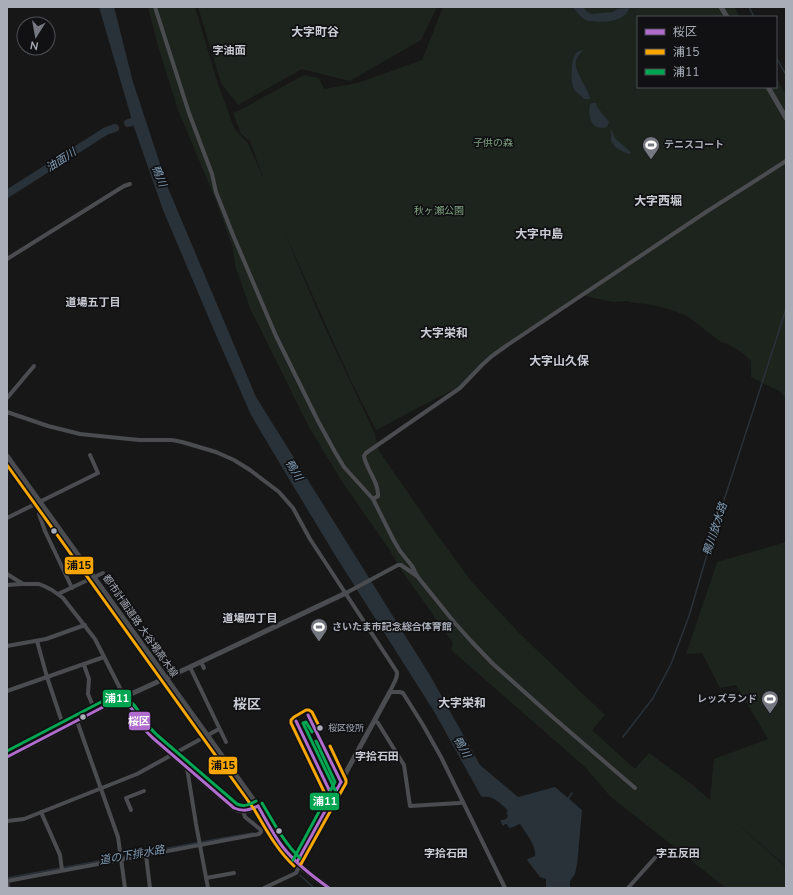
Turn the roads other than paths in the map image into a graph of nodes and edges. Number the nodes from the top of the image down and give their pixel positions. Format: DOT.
graph roads {
  1 [pos="155,7"];
  2 [pos="721,7"];
  3 [pos="726,16"];
  4 [pos="769,88"];
  5 [pos="786,118"];
  6 [pos="786,161"];
  7 [pos="130,184"];
  8 [pos="7,259"];
  9 [pos="34,366"];
  10 [pos="7,398"];
  11 [pos="7,412"];
  12 [pos="90,455"];
  13 [pos="7,456"];
  14 [pos="373,499"];
  15 [pos="39,502"];
  16 [pos="45,510"];
  17 [pos="7,518"];
  18 [pos="7,574"];
  19 [pos="103,574"];
  20 [pos="417,576"];
  21 [pos="94,578"];
  22 [pos="22,584"];
  23 [pos="7,585"];
  24 [pos="72,588"];
  25 [pos="346,592"];
  26 [pos="58,594"];
  27 [pos="85,625"];
  28 [pos="37,641"];
  29 [pos="7,646"];
  30 [pos="104,657"];
  31 [pos="201,662"];
  32 [pos="84,665"];
  33 [pos="190,667"];
  34 [pos="204,668"];
  35 [pos="47,677"];
  36 [pos="166,678"];
  37 [pos="7,690"];
  38 [pos="390,692"];
  39 [pos="124,700"];
  40 [pos="95,711"];
  41 [pos="77,721"];
  42 [pos="375,721"];
  43 [pos="64,728"];
  44 [pos="219,729"];
  45 [pos="207,735"];
  46 [pos="226,742"];
  47 [pos="172,755"];
  48 [pos="7,757"];
  49 [pos="187,767"];
  50 [pos="101,788"];
  51 [pos="635,788"];
  52 [pos="144,791"];
  53 [pos="463,802"];
  54 [pos="258,806"];
  55 [pos="131,810"];
  56 [pos="243,810"];
  57 [pos="41,812"];
  58 [pos="7,821"];
  59 [pos="200,845"];
  60 [pos="661,851"];
  61 [pos="146,855"];
  62 [pos="121,859"];
  63 [pos="297,862"];
  64 [pos="62,870"];
  65 [pos="234,873"];
  66 [pos="206,878"];
  67 [pos="7,881"];
  68 [pos="8,888"];
  69 [pos="125,888"];
  70 [pos="150,888"];
  71 [pos="208,888"];
  72 [pos="264,888"];
  73 [pos="329,888"];
  74 [pos="505,888"];
  75 [pos="628,888"];
  1 -- 14 [label="street"];
  2 -- 3 [label="street"];
  4 -- 5 [label="street"];
  6 -- 14 [label="street"];
  7 -- 8 [label="street"];
  9 -- 10 [label="street"];
  11 -- 25 [label="street"];
  12 -- 15 [label="street"];
  13 -- 15 [label="street, 都市計画道路 大谷場高木線"];
  14 -- 20 [label="street"];
  15 -- 16 [label="street, 都市計画道路 大谷場高木線"];
  15 -- 17 [label="street"];
  16 -- 21 [label="street, 都市計画道路 大谷場高木線"];
  16 -- 24 [label="street"];
  18 -- 22 [label="street"];
  19 -- 21 [label="street"];
  20 -- 25 [label="street"];
  20 -- 51 [label="street"];
  21 -- 24 [label="street"];
  21 -- 36 [label="street, 都市計画道路 大谷場高木線"];
  22 -- 23 [label="street"];
  22 -- 26 [label="street"];
  24 -- 26 [label="street"];
  25 -- 31 [label="street"];
  25 -- 38 [label="street"];
  26 -- 27 [label="street"];
  27 -- 28 [label="street"];
  27 -- 30 [label="street"];
  28 -- 29 [label="street"];
  28 -- 35 [label="street"];
  30 -- 32 [label="street"];
  30 -- 39 [label="street"];
  31 -- 33 [label="street"];
  31 -- 34 [label="street"];
  32 -- 35 [label="street"];
  32 -- 40 [label="street"];
  33 -- 36 [label="street"];
  33 -- 44 [label="street"];
  35 -- 37 [label="street"];
  35 -- 43 [label="street"];
  36 -- 39 [label="street"];
  36 -- 45 [label="street, 都市計画道路 大谷場高木線"];
  38 -- 42 [label="street"];
  38 -- 53 [label="street"];
  39 -- 40 [label="main road"];
  39 -- 47 [label="main road"];
  40 -- 41 [label="main road"];
  41 -- 43 [label="main road"];
  41 -- 50 [label="street"];
  42 -- 53 [label="street"];
  42 -- 63 [label="street"];
  43 -- 48 [label="main road"];
  44 -- 45 [label="street"];
  44 -- 46 [label="street"];
  45 -- 47 [label="street"];
  45 -- 54 [label="street, 都市計画道路 大谷場高木線"];
  47 -- 49 [label="main road"];
  47 -- 50 [label="street"];
  49 -- 56 [label="main road"];
  49 -- 59 [label="street"];
  50 -- 57 [label="street"];
  50 -- 62 [label="street"];
  52 -- 55 [label="street"];
  53 -- 74 [label="street"];
  54 -- 56 [label="main road"];
  54 -- 63 [label="main road"];
  56 -- 59 [label="street"];
  57 -- 58 [label="street"];
  57 -- 64 [label="street"];
  59 -- 61 [label="street"];
  59 -- 66 [label="street"];
  60 -- 75 [label="street"];
  61 -- 62 [label="street"];
  61 -- 70 [label="street"];
  62 -- 64 [label="street"];
  62 -- 69 [label="street"];
  63 -- 72 [label="street"];
  63 -- 73 [label="main road"];
  64 -- 67 [label="street"];
  65 -- 66 [label="street"];
  66 -- 71 [label="street"];
  67 -- 68 [label="street"];
}
